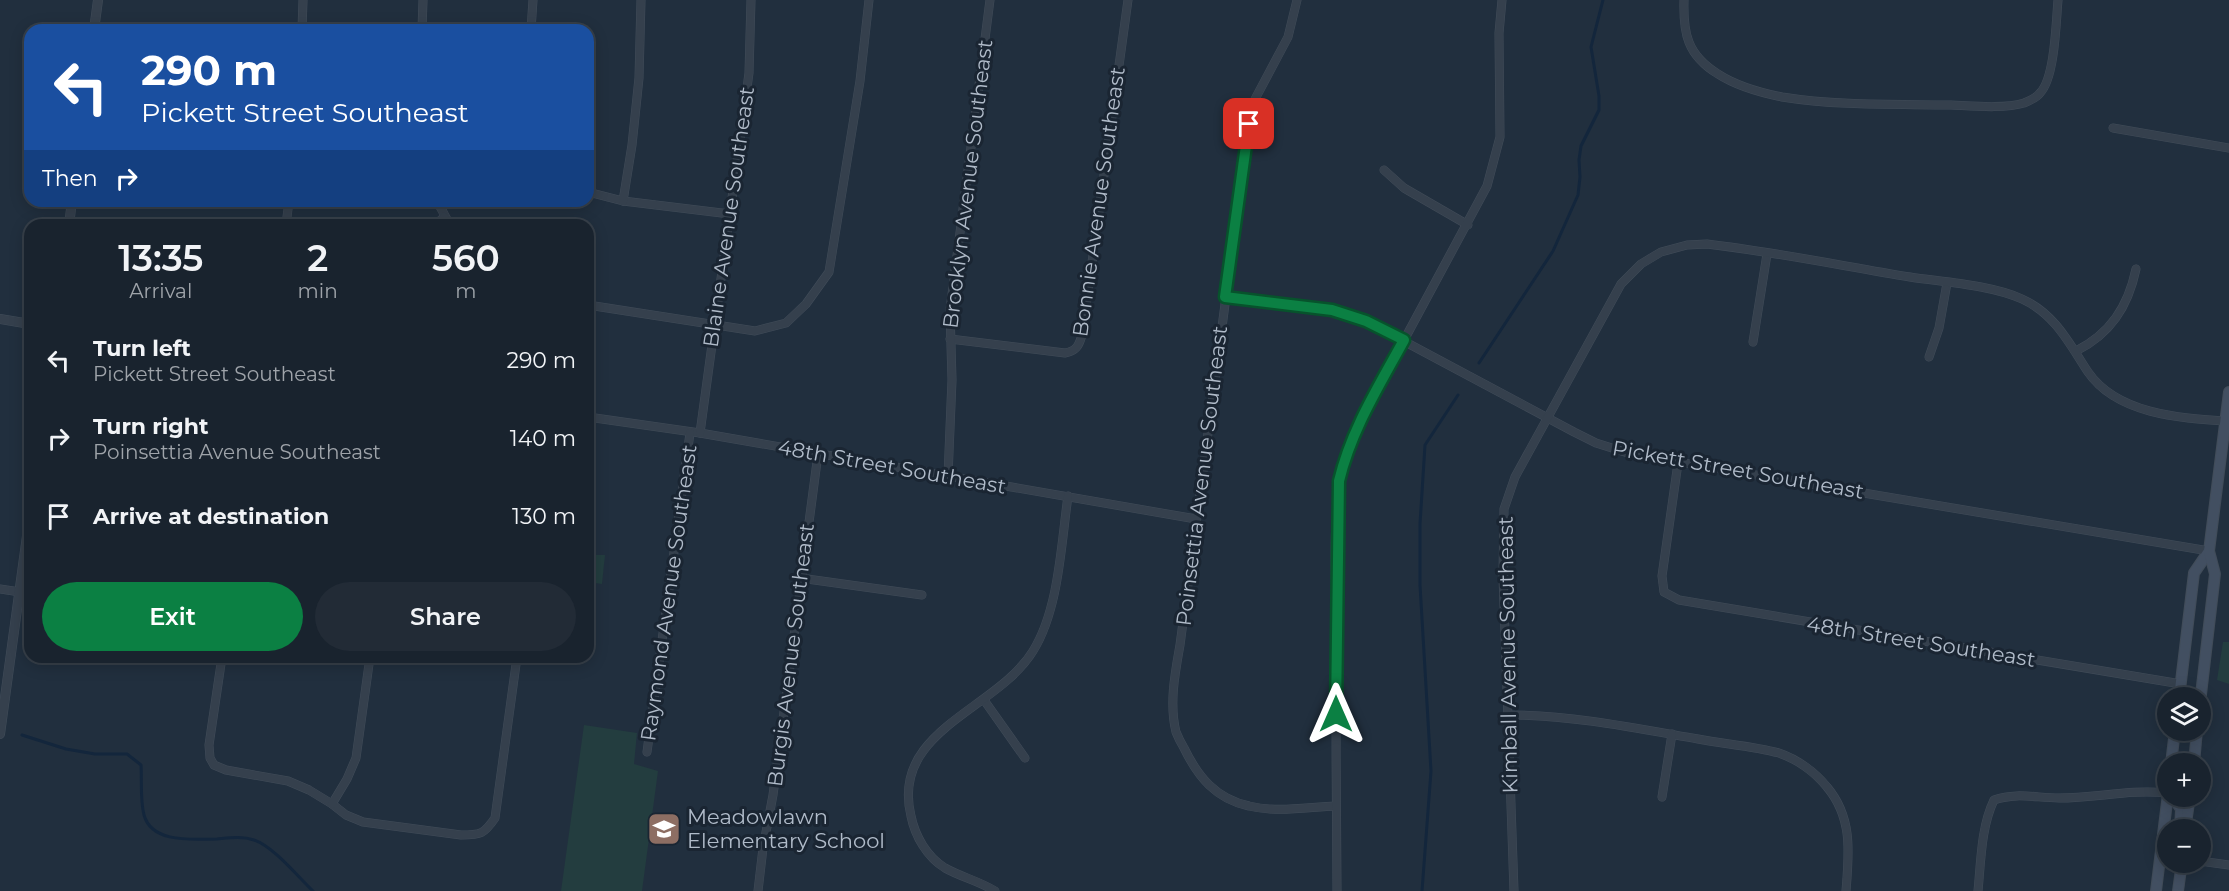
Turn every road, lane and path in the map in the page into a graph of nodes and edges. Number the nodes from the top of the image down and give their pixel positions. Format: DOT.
graph roads {
  1 [pos="98,0"];
  2 [pos="303,0"];
  3 [pos="423,0"];
  4 [pos="533,0"];
  5 [pos="641,0"];
  6 [pos="751,0"];
  7 [pos="868,0"];
  8 [pos="990,0"];
  9 [pos="1128,0"];
  10 [pos="1297,0"];
  11 [pos="1502,0"];
  12 [pos="1684,0"];
  13 [pos="2058,0"];
  14 [pos="95,24"];
  15 [pos="302,24"];
  16 [pos="422,24"];
  17 [pos="531,24"];
  18 [pos="2113,128"];
  19 [pos="2229,148"];
  20 [pos="1384,170"];
  21 [pos="594,194"];
  22 [pos="623,201"];
  23 [pos="440,207"];
  24 [pos="730,214"];
  25 [pos="444,217"];
  26 [pos="442,219"];
  27 [pos="1468,225"];
  28 [pos="1767,254"];
  29 [pos="2136,269"];
  30 [pos="1947,283"];
  31 [pos="1225,297"];
  32 [pos="594,305"];
  33 [pos="0,319"];
  34 [pos="24,323"];
  35 [pos="716,323"];
  36 [pos="950,339"];
  37 [pos="1404,340"];
  38 [pos="1753,342"];
  39 [pos="2076,351"];
  40 [pos="1929,357"];
  41 [pos="2229,392"];
  42 [pos="1546,417"];
  43 [pos="594,418"];
  44 [pos="2225,421"];
  45 [pos="690,433"];
  46 [pos="700,434"];
  47 [pos="818,454"];
  48 [pos="1678,463"];
  49 [pos="948,476"];
  50 [pos="1068,496"];
  51 [pos="1196,519"];
  52 [pos="2209,551"];
  53 [pos="24,561"];
  54 [pos="800,578"];
  55 [pos="0,589"];
  56 [pos="20,592"];
  57 [pos="922,594"];
  58 [pos="221,663"];
  59 [pos="368,663"];
  60 [pos="516,663"];
  61 [pos="2181,684"];
  62 [pos="2181,687"];
  63 [pos="2202,687"];
  64 [pos="2,700"];
  65 [pos="984,700"];
  66 [pos="1508,715"];
  67 [pos="0,734"];
  68 [pos="1672,734"];
  69 [pos="647,752"];
  70 [pos="1025,758"];
  71 [pos="2157,793"];
  72 [pos="1662,797"];
  73 [pos="332,804"];
  74 [pos="1336,806"];
  75 [pos="2166,807"];
  76 [pos="2211,863"];
  77 [pos="2229,866"];
  78 [pos="758,891"];
  79 [pos="994,891"];
  80 [pos="1337,891"];
  81 [pos="1514,891"];
  82 [pos="1846,891"];
  83 [pos="1978,891"];
  84 [pos="2156,891"];
  1 -- 14 [label="street"];
  2 -- 15 [label="street"];
  3 -- 16 [label="street"];
  4 -- 17 [label="street"];
  5 -- 22 [label="street"];
  6 -- 24 [label="street, Blaine Avenue Southeast"];
  7 -- 35 [label="street"];
  8 -- 36 [label="street, Brooklyn Avenue Southeast"];
  9 -- 36 [label="street, Bonnie Avenue Southeast"];
  10 -- 31 [label="street, Poinsettia Avenue Southeast"];
  11 -- 27 [label="street"];
  12 -- 13 [label="street"];
  18 -- 19 [label="street"];
  20 -- 27 [label="street"];
  21 -- 22 [label="street"];
  22 -- 24 [label="street"];
  23 -- 25 [label="street"];
  24 -- 35 [label="street, Blaine Avenue Southeast"];
  25 -- 26 [label="street"];
  27 -- 37 [label="street"];
  28 -- 30 [label="street"];
  28 -- 38 [label="street"];
  28 -- 42 [label="street, Kimball Avenue Southeast"];
  29 -- 39 [label="street"];
  30 -- 39 [label="street"];
  30 -- 40 [label="street"];
  31 -- 37 [label="street, Pickett Street Southeast"];
  31 -- 51 [label="street, Poinsettia Avenue Southeast"];
  32 -- 35 [label="street"];
  33 -- 34 [label="street"];
  35 -- 46 [label="street, Blaine Avenue Southeast"];
  36 -- 49 [label="street, Brooklyn Avenue Southeast"];
  37 -- 42 [label="street, Pickett Street Southeast"];
  37 -- 74 [label="street"];
  39 -- 44 [label="street"];
  41 -- 44 [label="main road"];
  42 -- 48 [label="street, Pickett Street Southeast"];
  42 -- 66 [label="street, Kimball Avenue Southeast"];
  43 -- 45 [label="street, 48th Street Southeast"];
  44 -- 52 [label="main road"];
  45 -- 46 [label="street, 48th Street Southeast"];
  45 -- 69 [label="street, Raymond Avenue Southeast"];
  46 -- 47 [label="street, 48th Street Southeast"];
  47 -- 49 [label="street, 48th Street Southeast"];
  47 -- 54 [label="street, Burgis Avenue Southeast"];
  48 -- 52 [label="street, Pickett Street Southeast"];
  48 -- 61 [label="street, 48th Street Southeast"];
  49 -- 50 [label="street, 48th Street Southeast"];
  50 -- 51 [label="street, 48th Street Southeast"];
  50 -- 65 [label="street"];
  51 -- 74 [label="street, Poinsettia Avenue Southeast"];
  52 -- 61 [label="main road"];
  52 -- 63 [label="main road"];
  53 -- 56 [label="street"];
  54 -- 57 [label="street"];
  54 -- 78 [label="street, Burgis Avenue Southeast"];
  55 -- 56 [label="street"];
  56 -- 64 [label="street"];
  58 -- 73 [label="street"];
  59 -- 73 [label="street"];
  60 -- 73 [label="street"];
  61 -- 62 [label="main road"];
  64 -- 67 [label="street"];
  65 -- 70 [label="street"];
  65 -- 79 [label="street"];
  66 -- 68 [label="street"];
  66 -- 81 [label="street, Kimball Avenue Southeast"];
  68 -- 72 [label="street"];
  68 -- 82 [label="street"];
  71 -- 83 [label="street"];
  74 -- 80 [label="street"];
  75 -- 84 [label="main road"];
  76 -- 77 [label="street"];
}
